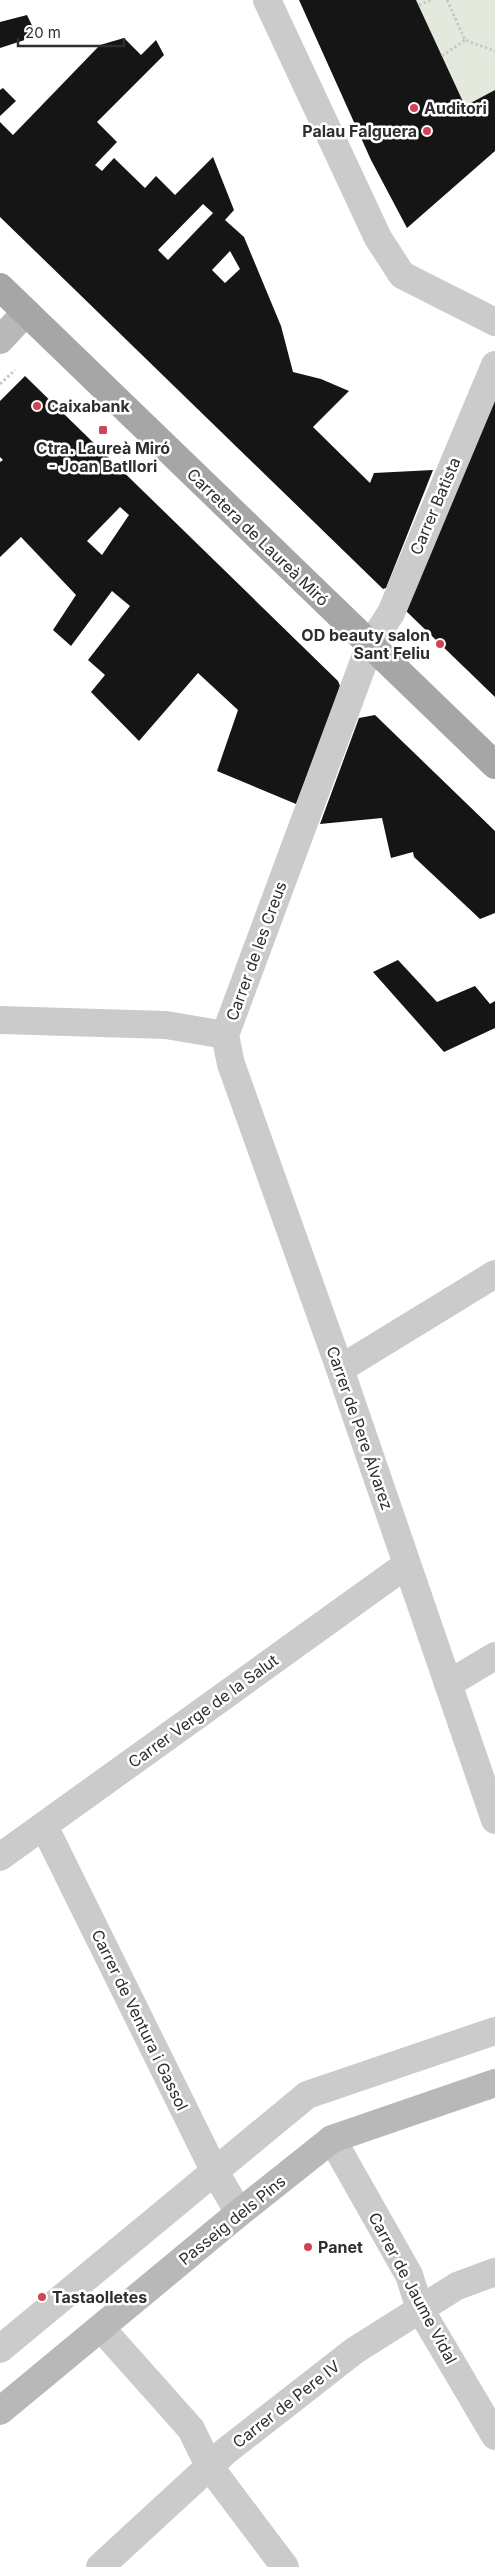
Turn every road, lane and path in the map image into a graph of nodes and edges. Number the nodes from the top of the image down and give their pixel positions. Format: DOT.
graph roads {
  1 [pos="267,0"];
  2 [pos="430,0"];
  3 [pos="447,0"];
  4 [pos="419,5"];
  5 [pos="465,40"];
  6 [pos="495,51"];
  7 [pos="442,56"];
  8 [pos="0,287"];
  9 [pos="26,312"];
  10 [pos="495,322"];
  11 [pos="0,340"];
  12 [pos="495,365"];
  13 [pos="20,367"];
  14 [pos="0,384"];
  15 [pos="370,644"];
  16 [pos="355,683"];
  17 [pos="495,765"];
  18 [pos="0,1020"];
  19 [pos="225,1035"];
  20 [pos="495,1274"];
  21 [pos="340,1369"];
  22 [pos="406,1565"];
  23 [pos="495,1656"];
  24 [pos="448,1684"];
  25 [pos="495,1820"];
  26 [pos="44,1826"];
  27 [pos="0,1856"];
  28 [pos="495,2032"];
  29 [pos="495,2083"];
  30 [pos="332,2139"];
  31 [pos="214,2170"];
  32 [pos="238,2213"];
  33 [pos="495,2272"];
  34 [pos="420,2309"];
  35 [pos="101,2328"];
  36 [pos="12,2329"];
  37 [pos="0,2349"];
  38 [pos="0,2411"];
  39 [pos="495,2436"];
  40 [pos="209,2466"];
  41 [pos="100,2567"];
  42 [pos="285,2567"];
  1 -- 10 [label="street"];
  2 -- 4 [label="path"];
  3 -- 5 [label="path"];
  5 -- 6 [label="path"];
  5 -- 7 [label="path"];
  8 -- 9 [label="main road, Carretera de Laureà Miró"];
  9 -- 11 [label="street"];
  9 -- 15 [label="main road, Carretera de Laureà Miró"];
  12 -- 15 [label="street, Carrer Batista"];
  13 -- 14 [label="path"];
  15 -- 16 [label="street, Carrer Batista"];
  15 -- 17 [label="main road, Carretera de Laureà Miró"];
  16 -- 19 [label="street, Carrer de les Creus"];
  18 -- 19 [label="street, Carrer de les Creus"];
  19 -- 21 [label="street, Carrer de Pere Álvarez"];
  20 -- 21 [label="street"];
  21 -- 22 [label="street, Carrer de Pere Álvarez"];
  22 -- 24 [label="street, Carrer de Pere Álvarez"];
  22 -- 26 [label="street, Carrer Verge de la Salut"];
  23 -- 24 [label="street"];
  24 -- 25 [label="street, Carrer de Pere Álvarez"];
  26 -- 27 [label="street, Carrer Verge de la Salut"];
  26 -- 31 [label="street, Carrer de Ventura i Gassol"];
  28 -- 31 [label="street"];
  29 -- 30 [label="street, Passeig dels Pins"];
  30 -- 32 [label="street, Passeig dels Pins"];
  30 -- 34 [label="street, Carrer de Jaume Vidal"];
  31 -- 32 [label="street, Carrer de Ventura i Gassol"];
  31 -- 36 [label="street"];
  32 -- 35 [label="street, Passeig dels Pins"];
  33 -- 34 [label="street, Carrer de Pere IV"];
  34 -- 39 [label="street, Carrer de Jaume Vidal"];
  34 -- 40 [label="street, Carrer de Pere IV"];
  35 -- 38 [label="street, Passeig dels Pins"];
  35 -- 40 [label="street"];
  36 -- 37 [label="street"];
  40 -- 41 [label="street, Carrer de Pere IV"];
  40 -- 42 [label="street"];
}
